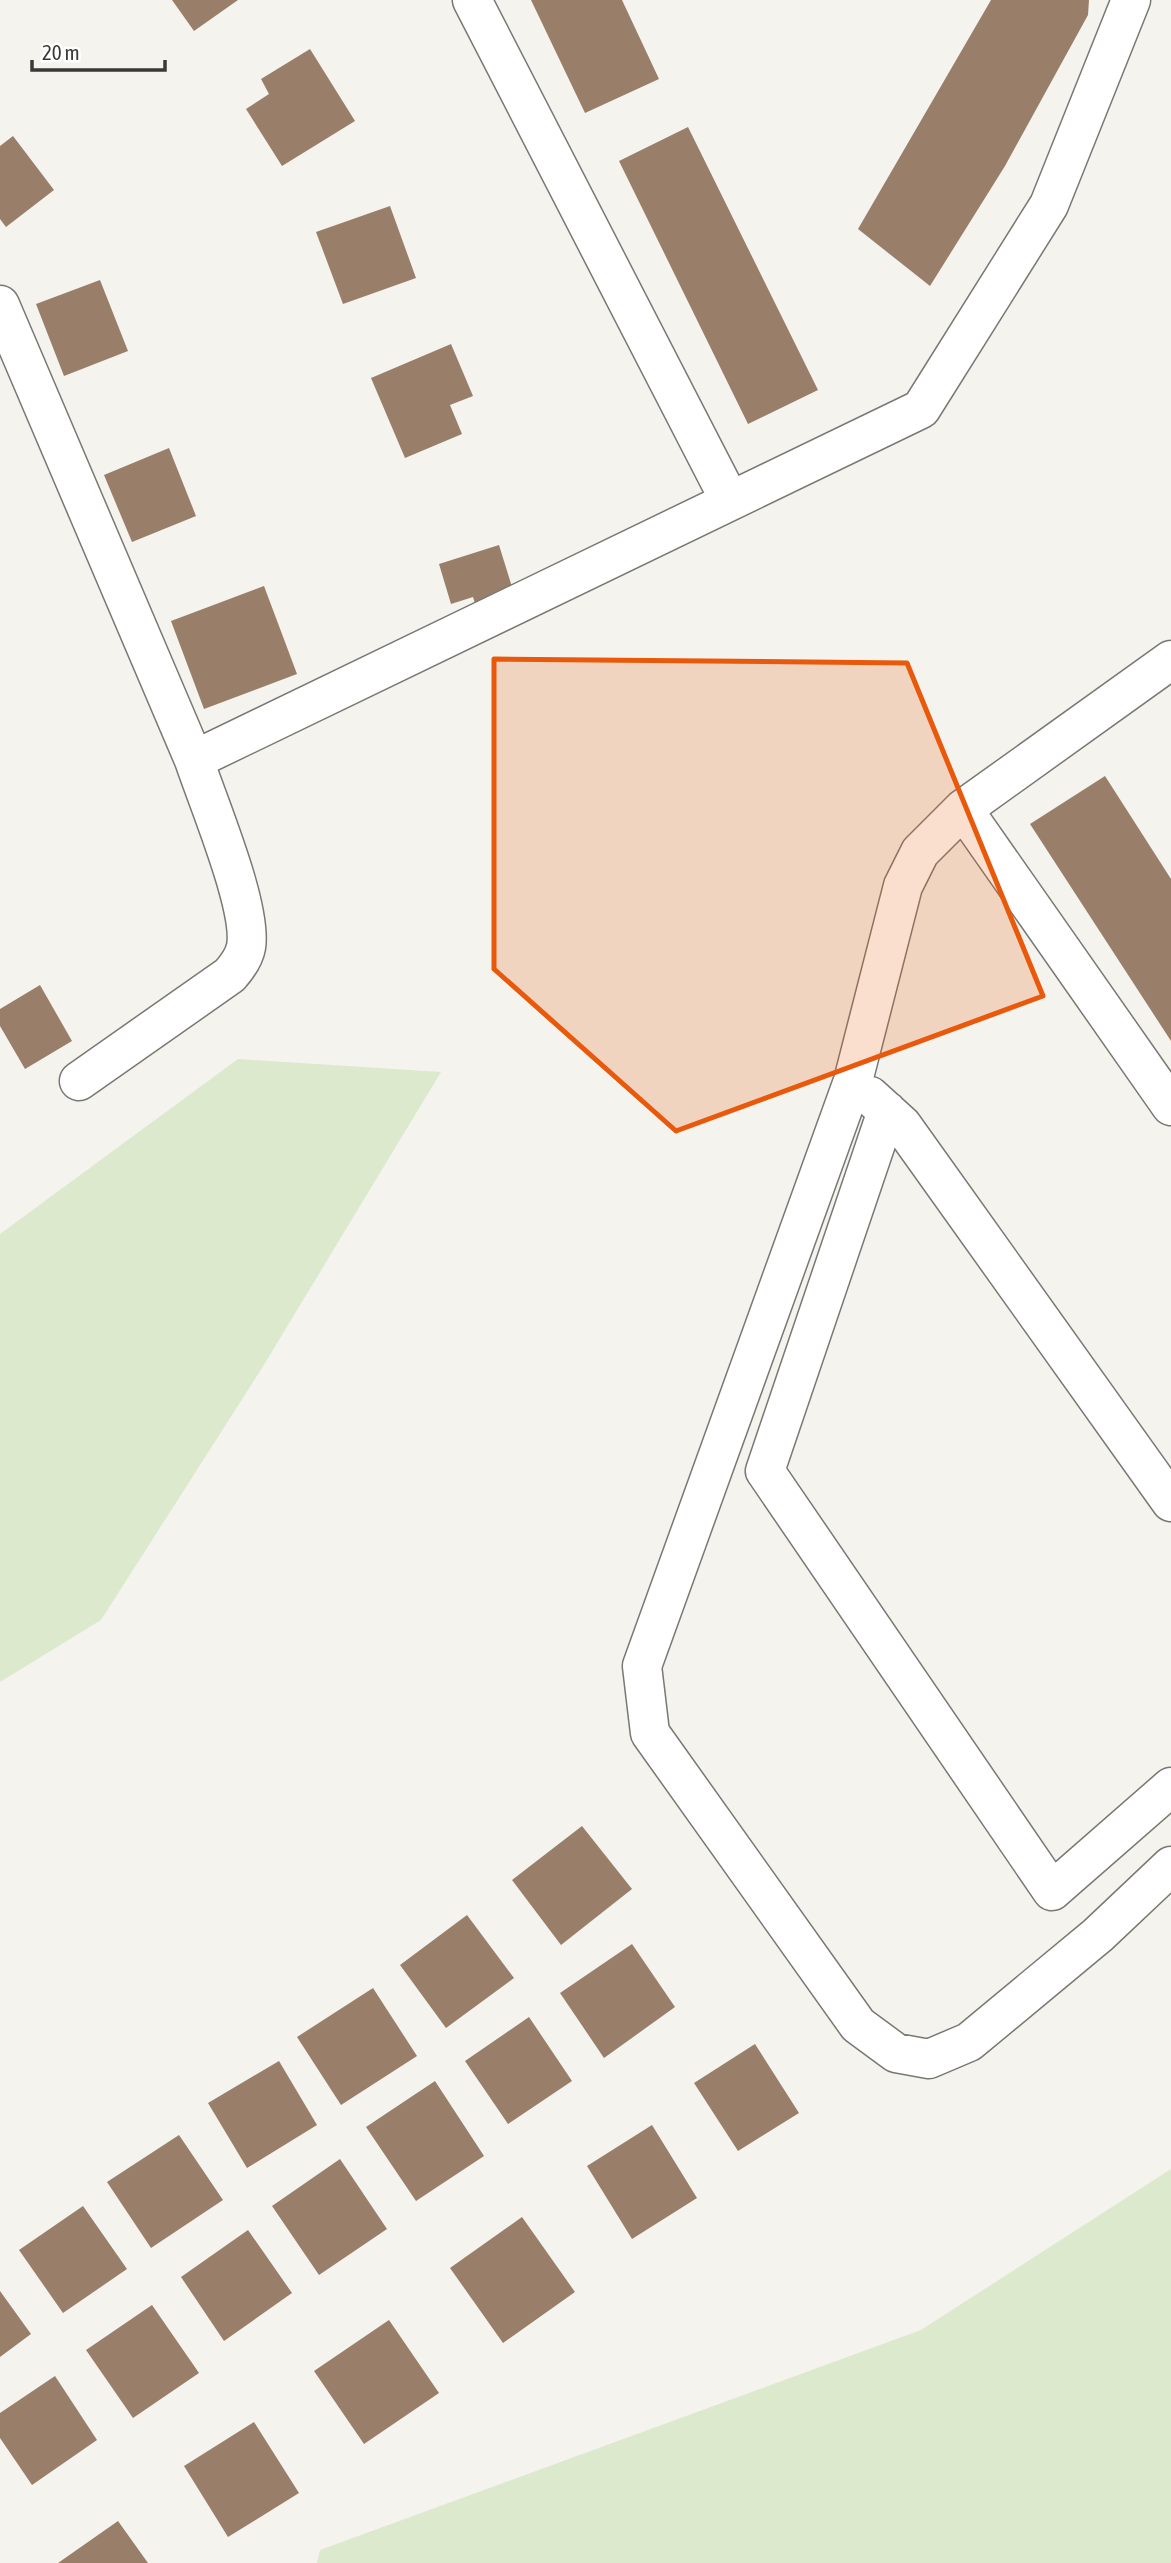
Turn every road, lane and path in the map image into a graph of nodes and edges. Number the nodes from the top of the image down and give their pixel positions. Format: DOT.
graph roads {
  1 [pos="472,0"];
  2 [pos="1131,0"];
  3 [pos="0,305"];
  4 [pos="730,501"];
  5 [pos="1171,660"];
  6 [pos="194,761"];
  7 [pos="963,809"];
  8 [pos="79,1081"];
  9 [pos="853,1081"];
  10 [pos="1171,1106"];
  11 [pos="887,1111"];
  12 [pos="1171,1502"];
  13 [pos="1171,1787"];
  14 [pos="1171,1866"];
  1 -- 4 [label="street"];
  2 -- 4 [label="street"];
  3 -- 6 [label="street"];
  4 -- 6 [label="street"];
  5 -- 7 [label="street"];
  6 -- 8 [label="street"];
  7 -- 9 [label="street"];
  7 -- 10 [label="street"];
  9 -- 11 [label="street"];
  9 -- 14 [label="street"];
  11 -- 12 [label="street"];
  11 -- 13 [label="street"];
}
